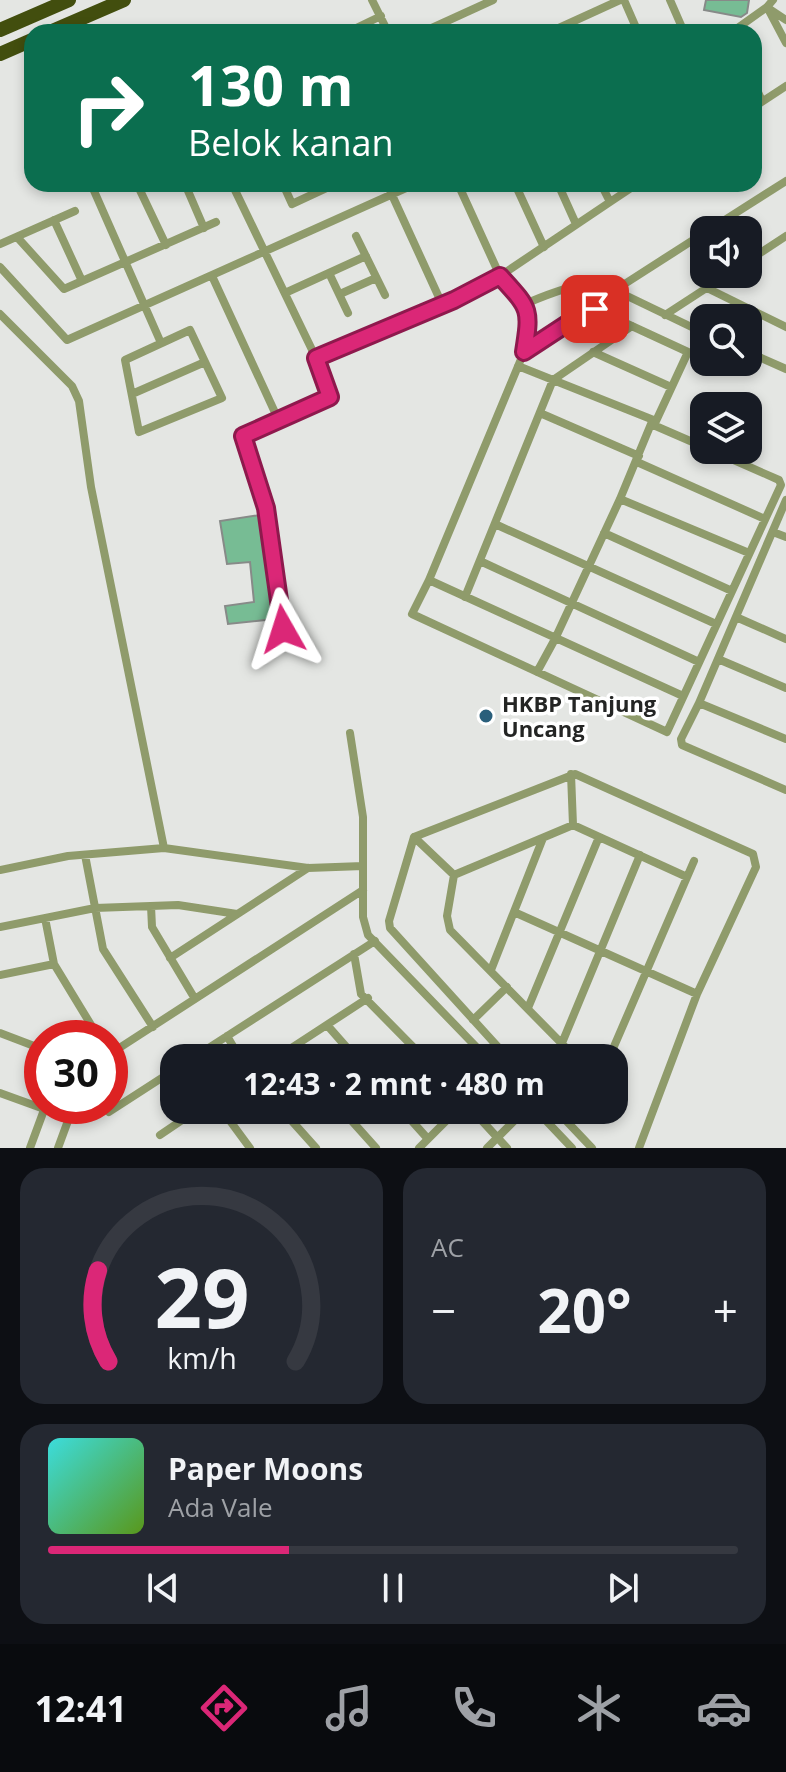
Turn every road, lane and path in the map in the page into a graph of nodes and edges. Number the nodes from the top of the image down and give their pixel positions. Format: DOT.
graph roads {
  1 [pos="69,0"];
  2 [pos="124,0"];
  3 [pos="372,0"];
  4 [pos="493,0"];
  5 [pos="622,0"];
  6 [pos="670,0"];
  7 [pos="770,4"];
  8 [pos="381,16"];
  9 [pos="786,20"];
  10 [pos="68,24"];
  11 [pos="364,24"];
  12 [pos="384,24"];
  13 [pos="449,24"];
  14 [pos="568,24"];
  15 [pos="634,24"];
  16 [pos="680,24"];
  17 [pos="743,24"];
  18 [pos="0,30"];
  19 [pos="786,43"];
  20 [pos="24,44"];
  21 [pos="0,54"];
  22 [pos="786,86"];
  23 [pos="762,101"];
  24 [pos="786,181"];
  25 [pos="95,192"];
  26 [pos="144,192"];
  27 [pos="188,192"];
  28 [pos="236,192"];
  29 [pos="287,192"];
  30 [pos="318,192"];
  31 [pos="391,192"];
  32 [pos="398,192"];
  33 [pos="462,192"];
  34 [pos="519,192"];
  35 [pos="562,192"];
  36 [pos="605,192"];
  37 [pos="625,192"];
  38 [pos="392,195"];
  39 [pos="610,202"];
  40 [pos="75,211"];
  41 [pos="731,216"];
  42 [pos="54,220"];
  43 [pos="216,222"];
  44 [pos="576,224"];
  45 [pos="204,228"];
  46 [pos="356,236"];
  47 [pos="786,236"];
  48 [pos="17,237"];
  49 [pos="690,242"];
  50 [pos="0,244"];
  51 [pos="166,245"];
  52 [pos="544,247"];
  53 [pos="265,251"];
  54 [pos="762,252"];
  55 [pos="366,256"];
  56 [pos="126,263"];
  57 [pos="0,267"];
  58 [pos="329,273"];
  59 [pos="212,276"];
  60 [pos="500,276"];
  61 [pos="376,278"];
  62 [pos="82,281"];
  63 [pos="623,285"];
  64 [pos="707,288"];
  65 [pos="285,293"];
  66 [pos="340,294"];
  67 [pos="385,295"];
  68 [pos="442,304"];
  69 [pos="525,304"];
  70 [pos="144,307"];
  71 [pos="348,313"];
  72 [pos="0,314"];
  73 [pos="665,315"];
  74 [pos="632,326"];
  75 [pos="690,327"];
  76 [pos="786,327"];
  77 [pos="161,343"];
  78 [pos="524,352"];
  79 [pos="593,352"];
  80 [pos="316,358"];
  81 [pos="762,358"];
  82 [pos="205,362"];
  83 [pos="518,366"];
  84 [pos="786,369"];
  85 [pos="553,380"];
  86 [pos="671,387"];
  87 [pos="132,394"];
  88 [pos="540,413"];
  89 [pos="278,419"];
  90 [pos="653,422"];
  91 [pos="690,440"];
  92 [pos="638,459"];
  93 [pos="743,464"];
  94 [pos="620,499"];
  95 [pos="786,500"];
  96 [pos="771,517"];
  97 [pos="495,524"];
  98 [pos="773,532"];
  99 [pos="604,533"];
  100 [pos="786,537"];
  101 [pos="749,553"];
  102 [pos="480,561"];
  103 [pos="588,567"];
  104 [pos="429,580"];
  105 [pos="732,591"];
  106 [pos="465,597"];
  107 [pos="571,604"];
  108 [pos="736,617"];
  109 [pos="716,624"];
  110 [pos="283,629"];
  111 [pos="555,639"];
  112 [pos="786,639"];
  113 [pos="718,659"];
  114 [pos="699,662"];
  115 [pos="537,672"];
  116 [pos="786,688"];
  117 [pos="683,696"];
  118 [pos="699,703"];
  119 [pos="350,733"];
  120 [pos="786,739"];
  121 [pos="571,774"];
  122 [pos="785,788"];
  123 [pos="573,825"];
  124 [pos="414,837"];
  125 [pos="599,837"];
  126 [pos="543,838"];
  127 [pos="164,848"];
  128 [pos="85,855"];
  129 [pos="640,855"];
  130 [pos="694,861"];
  131 [pos="363,866"];
  132 [pos="308,868"];
  133 [pos="0,870"];
  134 [pos="454,875"];
  135 [pos="687,877"];
  136 [pos="363,890"];
  137 [pos="151,906"];
  138 [pos="95,908"];
  139 [pos="514,912"];
  140 [pos="237,914"];
  141 [pos="45,918"];
  142 [pos="0,927"];
  143 [pos="559,932"];
  144 [pos="375,941"];
  145 [pos="601,951"];
  146 [pos="354,954"];
  147 [pos="170,958"];
  148 [pos="54,964"];
  149 [pos="491,970"];
  150 [pos="647,971"];
  151 [pos="0,975"];
  152 [pos="507,987"];
  153 [pos="697,994"];
  154 [pos="368,998"];
  155 [pos="195,999"];
  156 [pos="528,1008"];
  157 [pos="88,1020"];
  158 [pos="473,1020"];
  159 [pos="327,1025"];
  160 [pos="153,1027"];
  161 [pos="0,1033"];
  162 [pos="227,1036"];
  163 [pos="24,1042"];
  164 [pos="128,1043"];
  165 [pos="562,1043"];
  166 [pos="215,1044"];
  167 [pos="232,1044"];
  168 [pos="297,1044"];
  169 [pos="344,1044"];
  170 [pos="411,1044"];
  171 [pos="474,1044"];
  172 [pos="495,1044"];
  173 [pos="615,1044"];
  174 [pos="160,1079"];
  175 [pos="0,1093"];
  176 [pos="128,1100"];
  177 [pos="24,1102"];
  178 [pos="39,1124"];
  179 [pos="67,1124"];
  180 [pos="176,1124"];
  181 [pos="232,1124"];
  182 [pos="295,1124"];
  183 [pos="355,1124"];
  184 [pos="415,1124"];
  185 [pos="443,1124"];
  186 [pos="485,1124"];
  187 [pos="510,1124"];
  188 [pos="549,1124"];
  189 [pos="569,1124"];
  190 [pos="160,1135"];
  191 [pos="497,1137"];
  192 [pos="428,1139"];
  193 [pos="30,1148"];
  194 [pos="58,1148"];
  195 [pos="250,1148"];
  196 [pos="316,1148"];
  197 [pos="376,1148"];
  198 [pos="419,1148"];
  199 [pos="487,1148"];
  200 [pos="507,1148"];
  201 [pos="572,1148"];
  202 [pos="592,1148"];
  203 [pos="639,1148"];
  1 -- 18 [label="highway"];
  2 -- 10 [label="highway"];
  3 -- 8 [label="street"];
  4 -- 13 [label="street"];
  5 -- 14 [label="street"];
  5 -- 15 [label="street"];
  6 -- 16 [label="street"];
  7 -- 9 [label="street"];
  7 -- 17 [label="street"];
  7 -- 19 [label="street"];
  8 -- 11 [label="street"];
  8 -- 12 [label="street"];
  20 -- 21 [label="highway"];
  22 -- 23 [label="street"];
  24 -- 41 [label="street"];
  25 -- 56 [label="street"];
  26 -- 51 [label="street"];
  27 -- 45 [label="street"];
  28 -- 53 [label="street"];
  29 -- 30 [label="street"];
  31 -- 38 [label="street"];
  32 -- 38 [label="street"];
  33 -- 60 [label="street"];
  34 -- 52 [label="street"];
  35 -- 44 [label="street"];
  36 -- 39 [label="street"];
  37 -- 39 [label="street"];
  38 -- 53 [label="street"];
  38 -- 68 [label="street"];
  39 -- 44 [label="street"];
  40 -- 42 [label="street"];
  42 -- 48 [label="street"];
  42 -- 62 [label="street"];
  43 -- 45 [label="street"];
  44 -- 52 [label="street"];
  45 -- 51 [label="street"];
  46 -- 55 [label="street"];
  47 -- 54 [label="street"];
  48 -- 50 [label="street"];
  48 -- 62 [label="street"];
  49 -- 63 [label="street"];
  51 -- 56 [label="street"];
  52 -- 60 [label="street"];
  53 -- 59 [label="street"];
  53 -- 65 [label="street"];
  55 -- 58 [label="street"];
  55 -- 61 [label="street"];
  56 -- 62 [label="street"];
  56 -- 70 [label="street"];
  57 -- 70 [label="street"];
  58 -- 65 [label="street"];
  58 -- 66 [label="street"];
  59 -- 70 [label="street"];
  59 -- 89 [label="street"];
  60 -- 68 [label="street"];
  60 -- 69 [label="street"];
  61 -- 66 [label="street"];
  61 -- 67 [label="street"];
  63 -- 69 [label="street"];
  63 -- 73 [label="street"];
  64 -- 73 [label="street"];
  64 -- 76 [label="street"];
  65 -- 80 [label="street"];
  66 -- 71 [label="street"];
  68 -- 80 [label="street"];
  69 -- 78 [label="street"];
  70 -- 77 [label="street"];
  72 -- 127 [label="street"];
  73 -- 75 [label="street"];
  74 -- 78 [label="street"];
  74 -- 79 [label="street"];
  74 -- 86 [label="street"];
  77 -- 82 [label="street"];
  77 -- 87 [label="street"];
  78 -- 83 [label="street"];
  79 -- 85 [label="street"];
  79 -- 86 [label="street"];
  80 -- 89 [label="street"];
  81 -- 84 [label="street"];
  82 -- 87 [label="street"];
  82 -- 87 [label="street"];
  83 -- 85 [label="street"];
  83 -- 104 [label="street"];
  85 -- 88 [label="street"];
  85 -- 90 [label="street"];
  86 -- 90 [label="street"];
  88 -- 92 [label="street"];
  88 -- 97 [label="street"];
  89 -- 110 [label="street"];
  90 -- 91 [label="street"];
  90 -- 92 [label="street"];
  92 -- 94 [label="street"];
  92 -- 96 [label="street"];
  93 -- 96 [label="street"];
  94 -- 99 [label="street"];
  94 -- 101 [label="street"];
  95 -- 96 [label="street"];
  96 -- 98 [label="street"];
  96 -- 101 [label="street"];
  97 -- 102 [label="street"];
  97 -- 103 [label="street"];
  98 -- 100 [label="street"];
  98 -- 108 [label="street"];
  99 -- 103 [label="street"];
  99 -- 105 [label="street"];
  101 -- 105 [label="street"];
  102 -- 106 [label="street"];
  102 -- 107 [label="street"];
  103 -- 107 [label="street"];
  103 -- 109 [label="street"];
  104 -- 106 [label="street"];
  104 -- 115 [label="street"];
  105 -- 109 [label="street"];
  106 -- 111 [label="street"];
  107 -- 111 [label="street"];
  107 -- 114 [label="street"];
  108 -- 112 [label="street"];
  108 -- 113 [label="street"];
  109 -- 114 [label="street"];
  111 -- 115 [label="street"];
  111 -- 117 [label="street"];
  113 -- 116 [label="street"];
  113 -- 118 [label="street"];
  114 -- 117 [label="street"];
  115 -- 117 [label="street"];
  118 -- 120 [label="street"];
  118 -- 122 [label="street"];
  119 -- 131 [label="street"];
  121 -- 123 [label="street"];
  121 -- 124 [label="street"];
  121 -- 153 [label="street"];
  123 -- 125 [label="street"];
  123 -- 126 [label="street"];
  124 -- 134 [label="street"];
  124 -- 158 [label="street"];
  125 -- 129 [label="street"];
  125 -- 143 [label="street"];
  126 -- 134 [label="street"];
  126 -- 139 [label="street"];
  127 -- 128 [label="street"];
  127 -- 132 [label="street"];
  128 -- 133 [label="street"];
  128 -- 138 [label="street"];
  129 -- 135 [label="street"];
  129 -- 145 [label="street"];
  130 -- 135 [label="street"];
  131 -- 132 [label="street"];
  131 -- 136 [label="street"];
  132 -- 140 [label="street"];
  134 -- 149 [label="street"];
  135 -- 150 [label="street"];
  136 -- 144 [label="street"];
  136 -- 155 [label="street"];
  137 -- 138 [label="street"];
  137 -- 140 [label="street"];
  137 -- 147 [label="street"];
  138 -- 141 [label="street"];
  138 -- 160 [label="street"];
  139 -- 143 [label="street"];
  139 -- 149 [label="street"];
  140 -- 147 [label="street"];
  141 -- 142 [label="street"];
  141 -- 148 [label="street"];
  143 -- 145 [label="street"];
  143 -- 156 [label="street"];
  144 -- 146 [label="street"];
  144 -- 171 [label="street"];
  145 -- 150 [label="street"];
  145 -- 165 [label="street"];
  146 -- 154 [label="street"];
  146 -- 162 [label="street"];
  147 -- 155 [label="street"];
  148 -- 151 [label="street"];
  148 -- 157 [label="street"];
  149 -- 152 [label="street"];
  150 -- 153 [label="street"];
  150 -- 173 [label="street"];
  152 -- 156 [label="street"];
  152 -- 158 [label="street"];
  153 -- 203 [label="street"];
  154 -- 159 [label="street"];
  154 -- 170 [label="street"];
  155 -- 160 [label="street"];
  156 -- 165 [label="street"];
  158 -- 172 [label="street"];
  159 -- 168 [label="street"];
  159 -- 169 [label="street"];
  160 -- 164 [label="street"];
  161 -- 163 [label="street"];
  162 -- 166 [label="street"];
  162 -- 167 [label="street"];
  174 -- 176 [label="street"];
  175 -- 177 [label="street"];
  178 -- 193 [label="street"];
  179 -- 194 [label="street"];
  180 -- 190 [label="street"];
  181 -- 195 [label="street"];
  182 -- 196 [label="street"];
  183 -- 197 [label="street"];
  184 -- 192 [label="street"];
  185 -- 192 [label="street"];
  186 -- 191 [label="street"];
  187 -- 191 [label="street"];
  188 -- 201 [label="street"];
  189 -- 202 [label="street"];
  191 -- 199 [label="street"];
  191 -- 200 [label="street"];
  192 -- 198 [label="street"];
}
